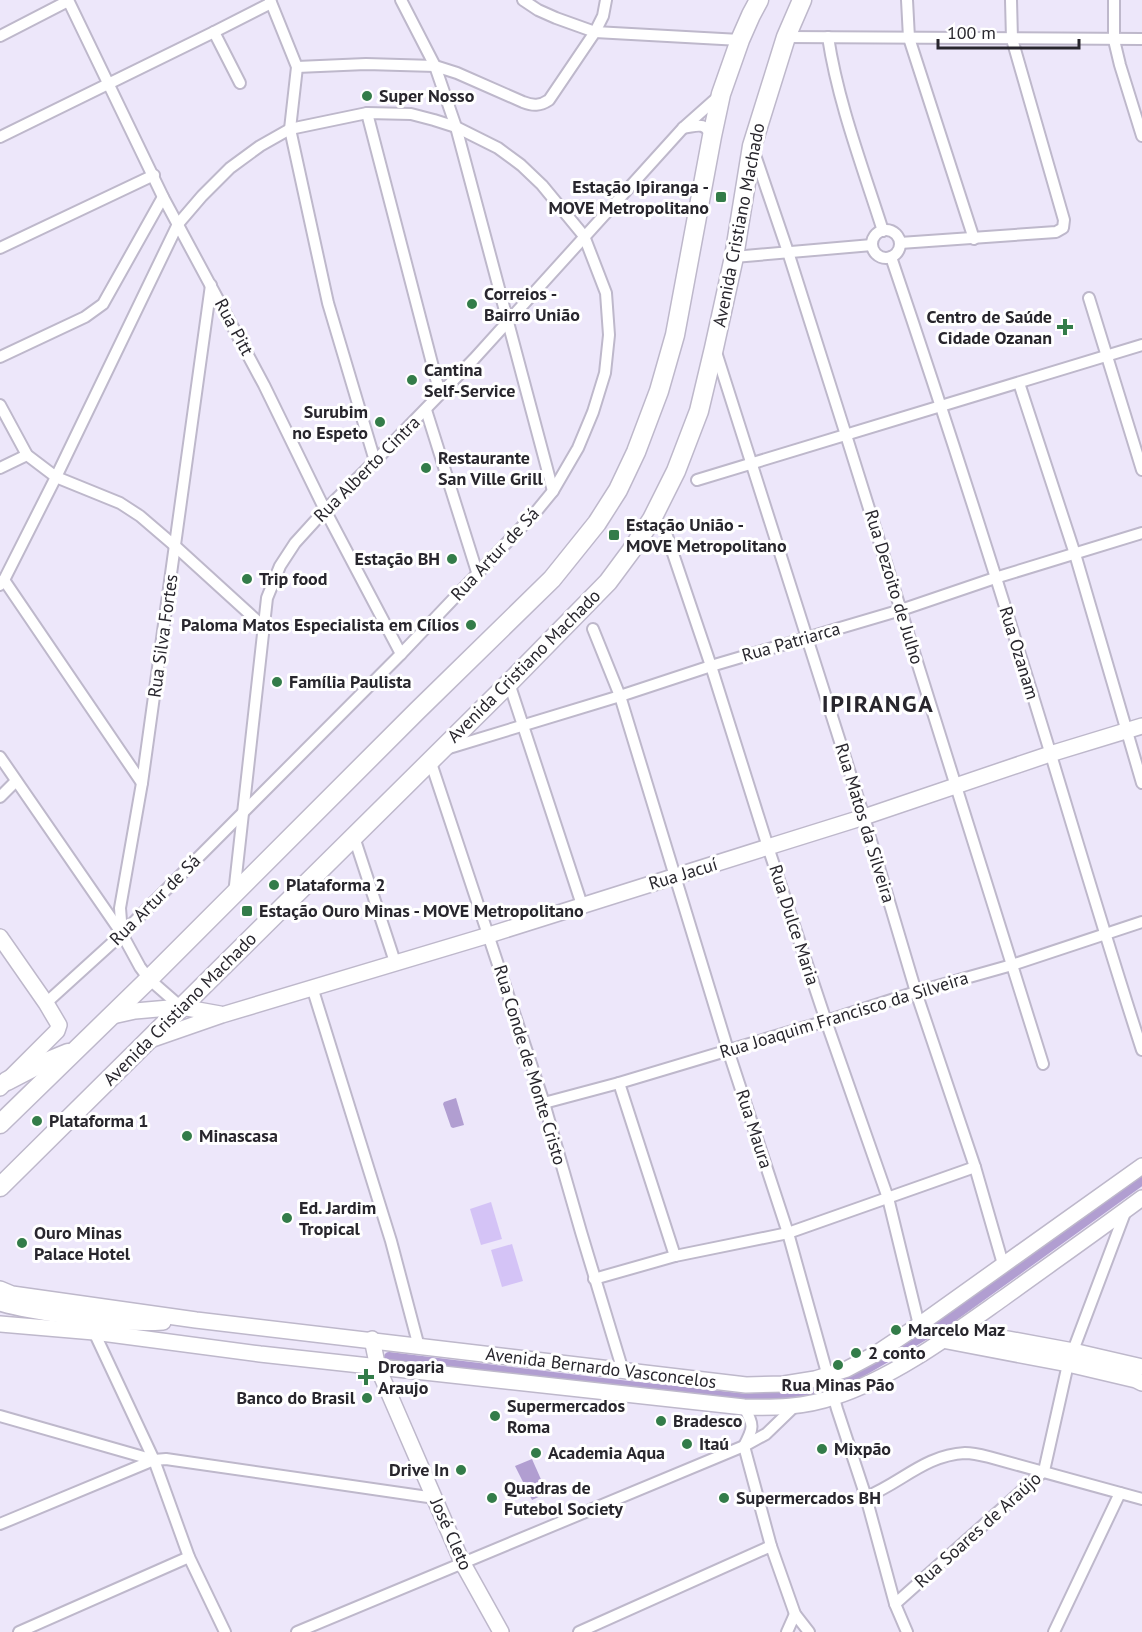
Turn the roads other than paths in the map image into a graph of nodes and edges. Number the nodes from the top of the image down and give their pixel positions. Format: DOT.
graph roads {
  1 [pos="401,0"];
  2 [pos="523,0"];
  3 [pos="606,0"];
  4 [pos="802,0"];
  5 [pos="907,0"];
  6 [pos="1011,0"];
  7 [pos="1114,0"];
  8 [pos="68,1"];
  9 [pos="270,1"];
  10 [pos="753,5"];
  11 [pos="214,32"];
  12 [pos="596,32"];
  13 [pos="0,36"];
  14 [pos="786,37"];
  15 [pos="828,37"];
  16 [pos="909,38"];
  17 [pos="1012,39"];
  18 [pos="1114,39"];
  19 [pos="1142,39"];
  20 [pos="740,40"];
  21 [pos="435,66"];
  22 [pos="297,67"];
  23 [pos="240,83"];
  24 [pos="109,84"];
  25 [pos="722,94"];
  26 [pos="367,113"];
  27 [pos="456,127"];
  28 [pos="683,128"];
  29 [pos="290,129"];
  30 [pos="712,136"];
  31 [pos="1142,136"];
  32 [pos="0,137"];
  33 [pos="752,146"];
  34 [pos="154,175"];
  35 [pos="163,197"];
  36 [pos="178,224"];
  37 [pos="883,231"];
  38 [pos="584,236"];
  39 [pos="974,239"];
  40 [pos="900,243"];
  41 [pos="872,245"];
  42 [pos="0,248"];
  43 [pos="788,252"];
  44 [pos="734,257"];
  45 [pos="891,257"];
  46 [pos="211,285"];
  47 [pos="1089,298"];
  48 [pos="507,321"];
  49 [pos="1142,345"];
  50 [pos="714,348"];
  51 [pos="0,357"];
  52 [pos="1107,357"];
  53 [pos="1019,382"];
  54 [pos="440,394"];
  55 [pos="0,405"];
  56 [pos="942,406"];
  57 [pos="426,410"];
  58 [pos="846,435"];
  59 [pos="27,455"];
  60 [pos="375,461"];
  61 [pos="752,463"];
  62 [pos="0,468"];
  63 [pos="1142,470"];
  64 [pos="56,477"];
  65 [pos="697,480"];
  66 [pos="553,491"];
  67 [pos="325,510"];
  68 [pos="664,527"];
  69 [pos="1142,533"];
  70 [pos="175,546"];
  71 [pos="1075,554"];
  72 [pos="477,572"];
  73 [pos="995,578"];
  74 [pos="2,583"];
  75 [pos="901,610"];
  76 [pos="264,627"];
  77 [pos="594,629"];
  78 [pos="807,638"];
  79 [pos="400,654"];
  80 [pos="711,666"];
  81 [pos="509,683"];
  82 [pos="620,696"];
  83 [pos="522,725"];
  84 [pos="1135,728"];
  85 [pos="1050,754"];
  86 [pos="435,755"];
  87 [pos="0,757"];
  88 [pos="16,781"];
  89 [pos="142,783"];
  90 [pos="1142,783"];
  91 [pos="956,785"];
  92 [pos="0,797"];
  93 [pos="243,812"];
  94 [pos="864,817"];
  95 [pos="354,837"];
  96 [pos="768,847"];
  97 [pos="676,876"];
  98 [pos="234,895"];
  99 [pos="582,905"];
  100 [pos="1142,922"];
  101 [pos="122,934"];
  102 [pos="1104,934"];
  103 [pos="489,935"];
  104 [pos="0,937"];
  105 [pos="395,962"];
  106 [pos="1012,965"];
  107 [pos="148,979"];
  108 [pos="312,987"];
  109 [pos="916,992"];
  110 [pos="46,1003"];
  111 [pos="182,1007"];
  112 [pos="222,1014"];
  113 [pos="108,1017"];
  114 [pos="826,1021"];
  115 [pos="150,1040"];
  116 [pos="75,1050"];
  117 [pos="728,1050"];
  118 [pos="1142,1050"];
  119 [pos="1043,1064"];
  120 [pos="618,1083"];
  121 [pos="4,1085"];
  122 [pos="544,1102"];
  123 [pos="0,1124"];
  124 [pos="1142,1166"];
  125 [pos="975,1167"];
  126 [pos="0,1187"];
  127 [pos="888,1198"];
  128 [pos="1142,1198"];
  129 [pos="1126,1210"];
  130 [pos="788,1233"];
  131 [pos="675,1256"];
  132 [pos="1003,1264"];
  133 [pos="594,1278"];
  134 [pos="0,1289"];
  135 [pos="0,1303"];
  136 [pos="196,1320"];
  137 [pos="0,1324"];
  138 [pos="92,1325"];
  139 [pos="919,1325"];
  140 [pos="263,1327"];
  141 [pos="959,1330"];
  142 [pos="372,1340"];
  143 [pos="942,1340"];
  144 [pos="419,1347"];
  145 [pos="260,1354"];
  146 [pos="1071,1358"];
  147 [pos="378,1368"];
  148 [pos="623,1371"];
  149 [pos="828,1376"];
  150 [pos="1140,1377"];
  151 [pos="834,1398"];
  152 [pos="795,1406"];
  153 [pos="744,1407"];
  154 [pos="0,1416"];
  155 [pos="744,1446"];
  156 [pos="154,1460"];
  157 [pos="1044,1471"];
  158 [pos="1120,1493"];
  159 [pos="866,1497"];
  160 [pos="435,1498"];
  161 [pos="1142,1498"];
  162 [pos="0,1524"];
  163 [pos="771,1546"];
  164 [pos="189,1557"];
  165 [pos="462,1563"];
  166 [pos="895,1604"];
  167 [pos="795,1614"];
  168 [pos="19,1632"];
  169 [pos="225,1632"];
  170 [pos="297,1632"];
  171 [pos="501,1632"];
  172 [pos="579,1632"];
  173 [pos="787,1632"];
  174 [pos="809,1632"];
  175 [pos="907,1632"];
  176 [pos="1054,1632"];
  1 -- 21 [label="street"];
  2 -- 12 [label="street"];
  3 -- 12 [label="street"];
  4 -- 14 [label="highway, Avenida Cristiano Machado"];
  5 -- 16 [label="street"];
  6 -- 17 [label="street"];
  7 -- 18 [label="street"];
  8 -- 13 [label="street"];
  8 -- 24 [label="street, Rua Pitt"];
  9 -- 11 [label="street"];
  9 -- 22 [label="street"];
  10 -- 20 [label="highway"];
  11 -- 23 [label="street"];
  11 -- 24 [label="street"];
  12 -- 20 [label="street"];
  12 -- 21 [label="street"];
  14 -- 15 [label="street"];
  14 -- 33 [label="highway, Avenida Cristiano Machado"];
  15 -- 16 [label="street"];
  15 -- 37 [label="street"];
  16 -- 17 [label="street"];
  16 -- 39 [label="street"];
  17 -- 18 [label="street"];
  17 -- 39 [label="street"];
  18 -- 19 [label="street"];
  18 -- 31 [label="street"];
  20 -- 25 [label="highway"];
  21 -- 22 [label="street"];
  21 -- 27 [label="street"];
  22 -- 29 [label="street"];
  24 -- 32 [label="street"];
  24 -- 34 [label="street, Rua Pitt"];
  25 -- 28 [label="street, Rua Alberto Cintra"];
  25 -- 30 [label="highway"];
  26 -- 27 [label="street, Rua Artur de Sá"];
  26 -- 29 [label="street, Rua Artur de Sá"];
  26 -- 54 [label="street"];
  27 -- 38 [label="street, Rua Artur de Sá"];
  27 -- 48 [label="street"];
  28 -- 30 [label="street"];
  28 -- 38 [label="street, Rua Alberto Cintra"];
  29 -- 36 [label="street, Rua Artur de Sá"];
  29 -- 60 [label="street"];
  30 -- 98 [label="highway"];
  33 -- 43 [label="street, Rua Dezoito de Julho"];
  33 -- 44 [label="highway, Avenida Cristiano Machado"];
  34 -- 35 [label="street, Rua Pitt"];
  34 -- 42 [label="street"];
  35 -- 36 [label="street, Rua Pitt"];
  35 -- 51 [label="street"];
  36 -- 46 [label="street, Rua Pitt"];
  36 -- 64 [label="street, Rua Artur de Sá"];
  37 -- 40 [label="street"];
  37 -- 41 [label="street"];
  38 -- 48 [label="street, Rua Alberto Cintra"];
  38 -- 66 [label="street, Rua Artur de Sá"];
  39 -- 40 [label="street"];
  40 -- 45 [label="street"];
  41 -- 43 [label="street"];
  41 -- 45 [label="street"];
  43 -- 44 [label="street"];
  43 -- 58 [label="street, Rua Dezoito de Julho"];
  44 -- 50 [label="highway, Avenida Cristiano Machado"];
  45 -- 56 [label="street, Rua Ozanam"];
  46 -- 67 [label="street, Rua Pitt"];
  46 -- 70 [label="street, Rua Silva Fortes"];
  47 -- 52 [label="street"];
  48 -- 54 [label="street, Rua Alberto Cintra"];
  48 -- 66 [label="street"];
  49 -- 52 [label="street"];
  50 -- 61 [label="street, Rua Matos da Silveira"];
  50 -- 81 [label="highway, Avenida Cristiano Machado"];
  52 -- 53 [label="street"];
  52 -- 63 [label="street"];
  53 -- 56 [label="street"];
  53 -- 71 [label="street"];
  54 -- 57 [label="street, Rua Alberto Cintra"];
  55 -- 59 [label="street"];
  56 -- 58 [label="street"];
  56 -- 73 [label="street, Rua Ozanam"];
  57 -- 60 [label="street, Rua Alberto Cintra"];
  57 -- 72 [label="street"];
  58 -- 61 [label="street"];
  58 -- 75 [label="street, Rua Dezoito de Julho"];
  59 -- 62 [label="street"];
  59 -- 64 [label="street"];
  60 -- 67 [label="street, Rua Alberto Cintra"];
  61 -- 65 [label="street"];
  61 -- 78 [label="street, Rua Matos da Silveira"];
  64 -- 70 [label="street"];
  64 -- 74 [label="street, Rua Artur de Sá"];
  66 -- 72 [label="street, Rua Artur de Sá"];
  67 -- 76 [label="street, Rua Alberto Cintra"];
  67 -- 79 [label="street, Rua Pitt"];
  68 -- 80 [label="street, Rua Dulce Maria"];
  69 -- 71 [label="street, Rua Patriarca"];
  70 -- 76 [label="street"];
  70 -- 89 [label="street, Rua Silva Fortes"];
  71 -- 73 [label="street, Rua Patriarca"];
  71 -- 84 [label="street"];
  72 -- 79 [label="street, Rua Artur de Sá"];
  73 -- 75 [label="street, Rua Patriarca"];
  73 -- 85 [label="street, Rua Ozanam"];
  74 -- 89 [label="street"];
  75 -- 78 [label="street, Rua Patriarca"];
  75 -- 91 [label="street, Rua Dezoito de Julho"];
  76 -- 93 [label="street, Rua Alberto Cintra"];
  77 -- 82 [label="street, Rua Maura"];
  78 -- 80 [label="street, Rua Patriarca"];
  78 -- 94 [label="street, Rua Matos da Silveira"];
  79 -- 93 [label="street, Rua Artur de Sá"];
  80 -- 82 [label="street, Rua Patriarca"];
  80 -- 96 [label="street, Rua Dulce Maria"];
  81 -- 83 [label="street"];
  81 -- 86 [label="highway, Avenida Cristiano Machado"];
  82 -- 83 [label="street, Rua Patriarca"];
  82 -- 97 [label="street, Rua Maura"];
  83 -- 86 [label="street, Rua Patriarca"];
  83 -- 99 [label="street"];
  84 -- 85 [label="main road, Rua Jacuí"];
  84 -- 90 [label="street"];
  85 -- 91 [label="main road, Rua Jacuí"];
  85 -- 102 [label="street, Rua Ozanam"];
  86 -- 95 [label="highway, Avenida Cristiano Machado"];
  86 -- 103 [label="street, Rua Conde de Monte Cristo"];
  87 -- 88 [label="street"];
  88 -- 92 [label="street"];
  88 -- 101 [label="street"];
  89 -- 101 [label="street, Rua Silva Fortes"];
  91 -- 94 [label="main road, Rua Jacuí"];
  91 -- 106 [label="street, Rua Dezoito de Julho"];
  93 -- 98 [label="street, Rua Alberto Cintra"];
  93 -- 101 [label="street, Rua Artur de Sá"];
  94 -- 96 [label="main road, Rua Jacuí"];
  94 -- 109 [label="street, Rua Matos da Silveira"];
  95 -- 105 [label="street"];
  95 -- 111 [label="highway, Avenida Cristiano Machado"];
  96 -- 97 [label="main road, Rua Jacuí"];
  96 -- 114 [label="street, Rua Dulce Maria"];
  97 -- 99 [label="main road, Rua Jacuí"];
  97 -- 117 [label="street, Rua Maura"];
  98 -- 107 [label="highway"];
  99 -- 103 [label="main road, Rua Jacuí"];
  100 -- 102 [label="street, Rua Joaquim Francisco da Silveira"];
  101 -- 107 [label="street, Rua Silva Fortes"];
  101 -- 110 [label="street, Rua Artur de Sá"];
  102 -- 106 [label="street, Rua Joaquim Francisco da Silveira"];
  102 -- 118 [label="street, Rua Ozanam"];
  103 -- 105 [label="main road, Rua Jacuí"];
  103 -- 122 [label="street, Rua Conde de Monte Cristo"];
  104 -- 110 [label="main road"];
  105 -- 108 [label="main road, Rua Jacuí"];
  106 -- 109 [label="street, Rua Joaquim Francisco da Silveira"];
  106 -- 119 [label="street, Rua Dezoito de Julho"];
  107 -- 111 [label="street, Rua Jacuí"];
  107 -- 113 [label="highway"];
  108 -- 112 [label="main road, Rua Jacuí"];
  108 -- 144 [label="street"];
  109 -- 114 [label="street, Rua Joaquim Francisco da Silveira"];
  109 -- 125 [label="street, Rua Matos da Silveira"];
  110 -- 121 [label="main road"];
  111 -- 112 [label="main road, Rua Jacuí"];
  111 -- 113 [label="main road, Rua Jacuí"];
  111 -- 115 [label="highway, Avenida Cristiano Machado"];
  112 -- 115 [label="main road, Rua Jacuí"];
  113 -- 116 [label="highway"];
  114 -- 117 [label="street, Rua Joaquim Francisco da Silveira"];
  114 -- 127 [label="street, Rua Dulce Maria"];
  115 -- 126 [label="highway, Avenida Cristiano Machado"];
  116 -- 121 [label="highway"];
  116 -- 123 [label="highway"];
  117 -- 120 [label="street, Rua Joaquim Francisco da Silveira"];
  117 -- 130 [label="street, Rua Maura"];
  120 -- 122 [label="street, Rua Joaquim Francisco da Silveira"];
  120 -- 131 [label="street"];
  122 -- 133 [label="street, Rua Conde de Monte Cristo"];
  124 -- 132 [label="main road, Avenida Bernardo Vasconcelos"];
  125 -- 127 [label="street"];
  125 -- 132 [label="street, Rua Matos da Silveira"];
  127 -- 130 [label="street"];
  127 -- 139 [label="street, Rua Dulce Maria"];
  128 -- 129 [label="main road, Avenida Bernardo Vasconcelos"];
  129 -- 141 [label="main road, Avenida Bernardo Vasconcelos"];
  129 -- 146 [label="street, Rua Soares de Araújo"];
  130 -- 131 [label="street"];
  130 -- 149 [label="street, Rua Maura"];
  131 -- 133 [label="street"];
  132 -- 139 [label="main road, Avenida Bernardo Vasconcelos"];
  133 -- 148 [label="street, Rua Conde de Monte Cristo"];
  134 -- 136 [label="main road, Avenida Bernardo Vasconcelos"];
  135 -- 138 [label="main road"];
  136 -- 138 [label="main road"];
  136 -- 140 [label="main road, Avenida Bernardo Vasconcelos"];
  137 -- 138 [label="main road, Avenida Bernardo Vasconcelos"];
  138 -- 145 [label="main road, Avenida Bernardo Vasconcelos"];
  138 -- 156 [label="street"];
  139 -- 149 [label="main road, Avenida Bernardo Vasconcelos"];
  140 -- 142 [label="main road, Avenida Bernardo Vasconcelos"];
  140 -- 145 [label="main road"];
  141 -- 143 [label="main road, Avenida Bernardo Vasconcelos"];
  141 -- 146 [label="main road"];
  142 -- 144 [label="main road, Avenida Bernardo Vasconcelos"];
  142 -- 147 [label="main road, José Cleto"];
  143 -- 146 [label="main road"];
  143 -- 151 [label="main road, Avenida Bernardo Vasconcelos"];
  144 -- 148 [label="main road, Avenida Bernardo Vasconcelos"];
  145 -- 147 [label="main road, Avenida Bernardo Vasconcelos"];
  146 -- 150 [label="main road"];
  146 -- 157 [label="street, Rua Soares de Araújo"];
  147 -- 153 [label="main road, Avenida Bernardo Vasconcelos"];
  147 -- 160 [label="main road, José Cleto"];
  148 -- 149 [label="main road, Avenida Bernardo Vasconcelos"];
  149 -- 151 [label="street, Rua Maura"];
  151 -- 152 [label="main road, Avenida Bernardo Vasconcelos"];
  151 -- 159 [label="street, Rua Maura"];
  152 -- 153 [label="main road, Avenida Bernardo Vasconcelos"];
  152 -- 155 [label="street"];
  153 -- 155 [label="street"];
  154 -- 156 [label="street"];
  155 -- 163 [label="street"];
  155 -- 165 [label="street"];
  156 -- 160 [label="street"];
  156 -- 162 [label="street"];
  156 -- 164 [label="street"];
  157 -- 158 [label="street"];
  157 -- 159 [label="street"];
  157 -- 166 [label="street, Rua Soares de Araújo"];
  158 -- 161 [label="street"];
  158 -- 176 [label="street"];
  159 -- 166 [label="street, Rua Maura"];
  160 -- 165 [label="main road, José Cleto"];
  163 -- 167 [label="street"];
  163 -- 172 [label="street"];
  164 -- 168 [label="street"];
  164 -- 169 [label="street"];
  165 -- 170 [label="street"];
  165 -- 171 [label="main road, José Cleto"];
  166 -- 175 [label="street, Rua Maura"];
  167 -- 173 [label="street"];
  167 -- 174 [label="street"];
}
